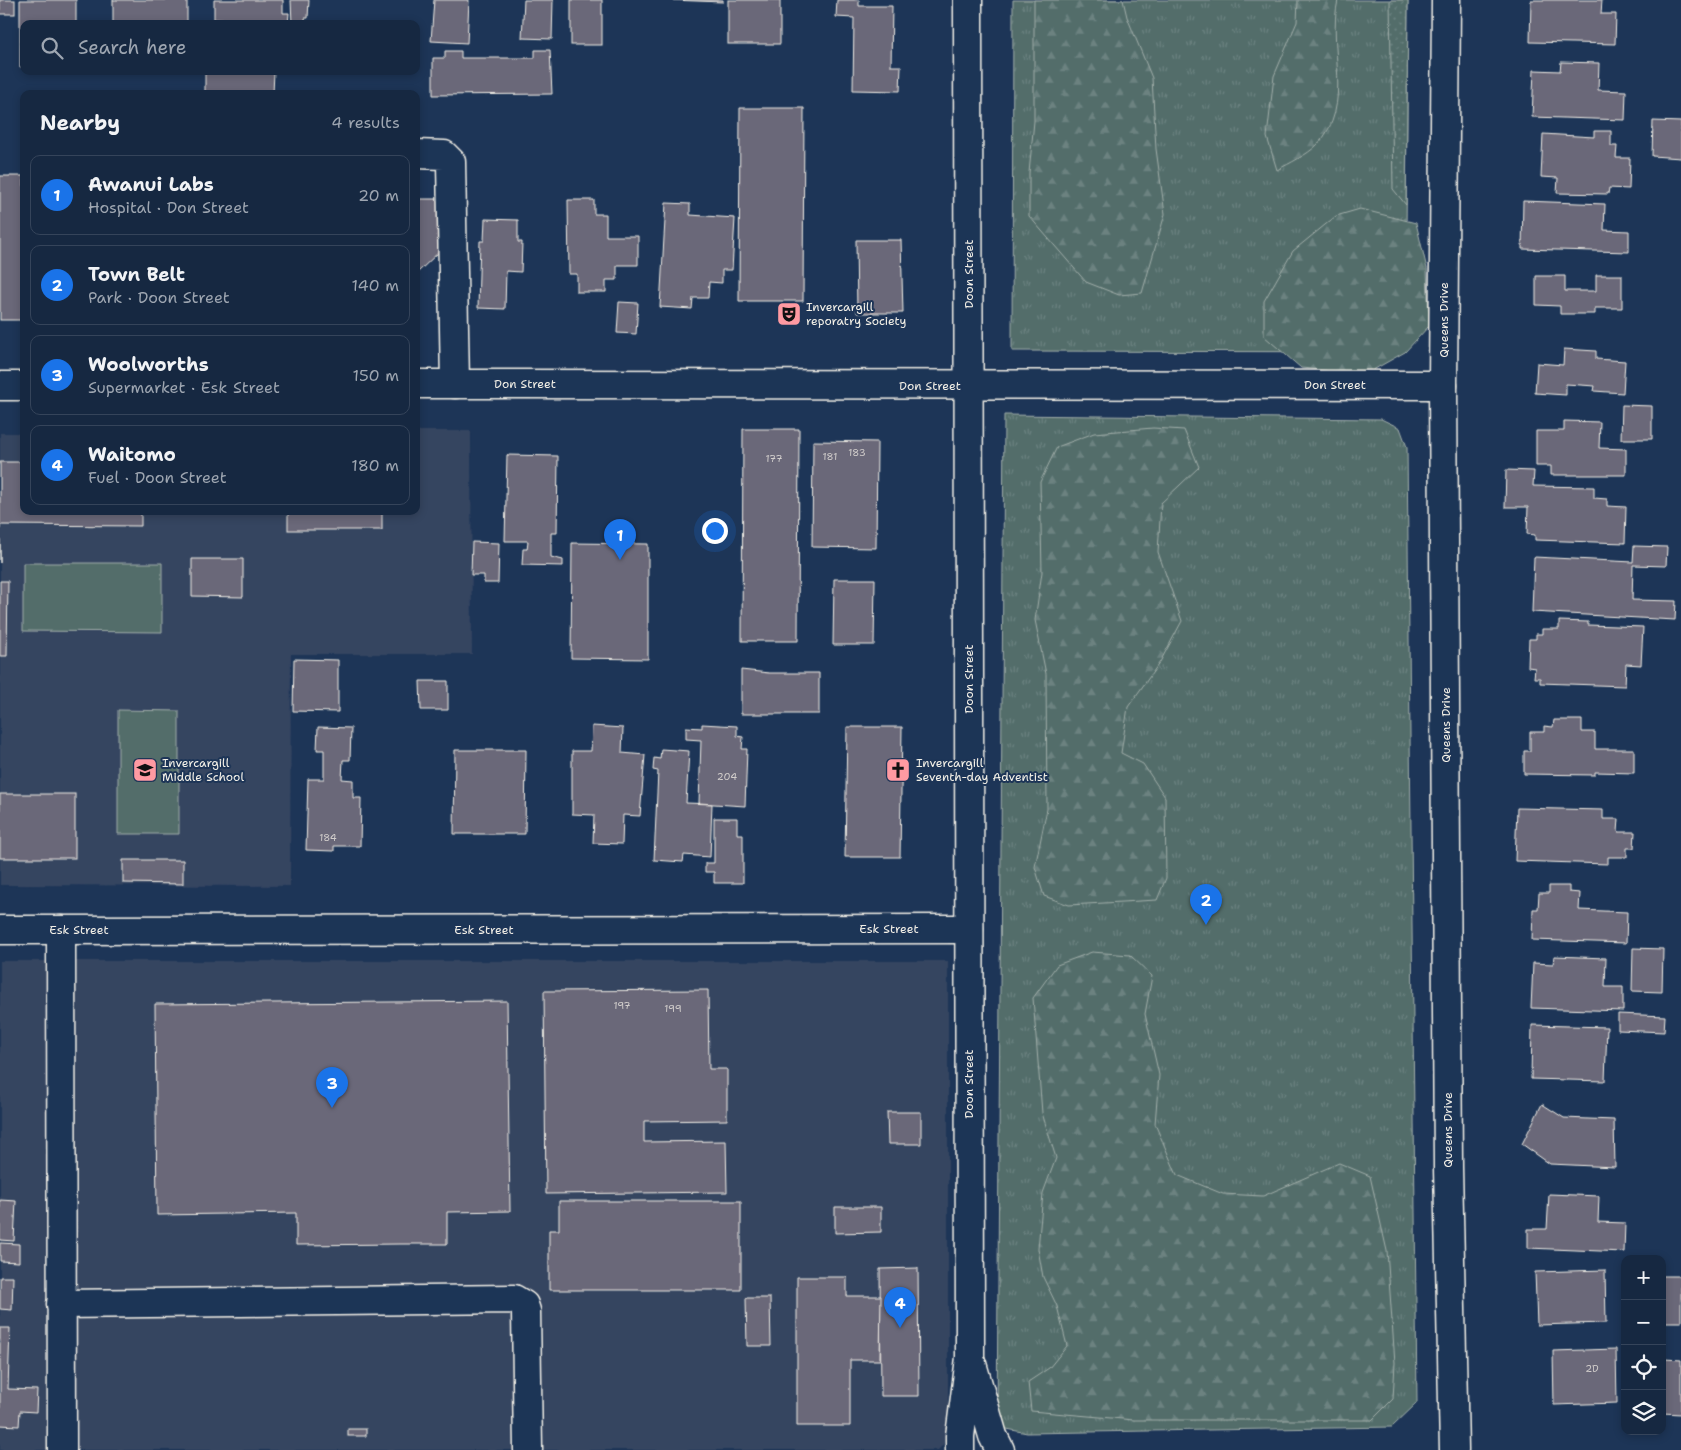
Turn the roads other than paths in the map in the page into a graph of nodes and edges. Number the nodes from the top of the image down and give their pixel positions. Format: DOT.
graph roads {
  1 [pos="968,0"];
  2 [pos="1446,0"];
  3 [pos="420,154"];
  4 [pos="420,384"];
  5 [pos="455,384"];
  6 [pos="1443,385"];
  7 [pos="0,386"];
  8 [pos="20,386"];
  9 [pos="969,386"];
  10 [pos="969,929"];
  11 [pos="0,930"];
  12 [pos="60,930"];
  13 [pos="61,1304"];
  14 [pos="970,1358"];
  15 [pos="62,1450"];
  16 [pos="528,1450"];
  17 [pos="960,1450"];
  18 [pos="1000,1450"];
  19 [pos="1454,1450"];
  1 -- 9 [label="street, Doon Street"];
  2 -- 6 [label="street, Queens Drive"];
  3 -- 5 [label="street"];
  4 -- 5 [label="street, Don Street"];
  5 -- 9 [label="street, Don Street"];
  6 -- 9 [label="street, Don Street"];
  6 -- 19 [label="street, Queens Drive"];
  7 -- 8 [label="street"];
  9 -- 10 [label="street, Doon Street"];
  10 -- 12 [label="street, Esk Street"];
  10 -- 14 [label="street, Doon Street"];
  11 -- 12 [label="street, Esk Street"];
  12 -- 13 [label="street"];
  13 -- 15 [label="street"];
  13 -- 16 [label="street"];
  14 -- 17 [label="street, Doon Street"];
  14 -- 18 [label="street, Doon Street"];
}
